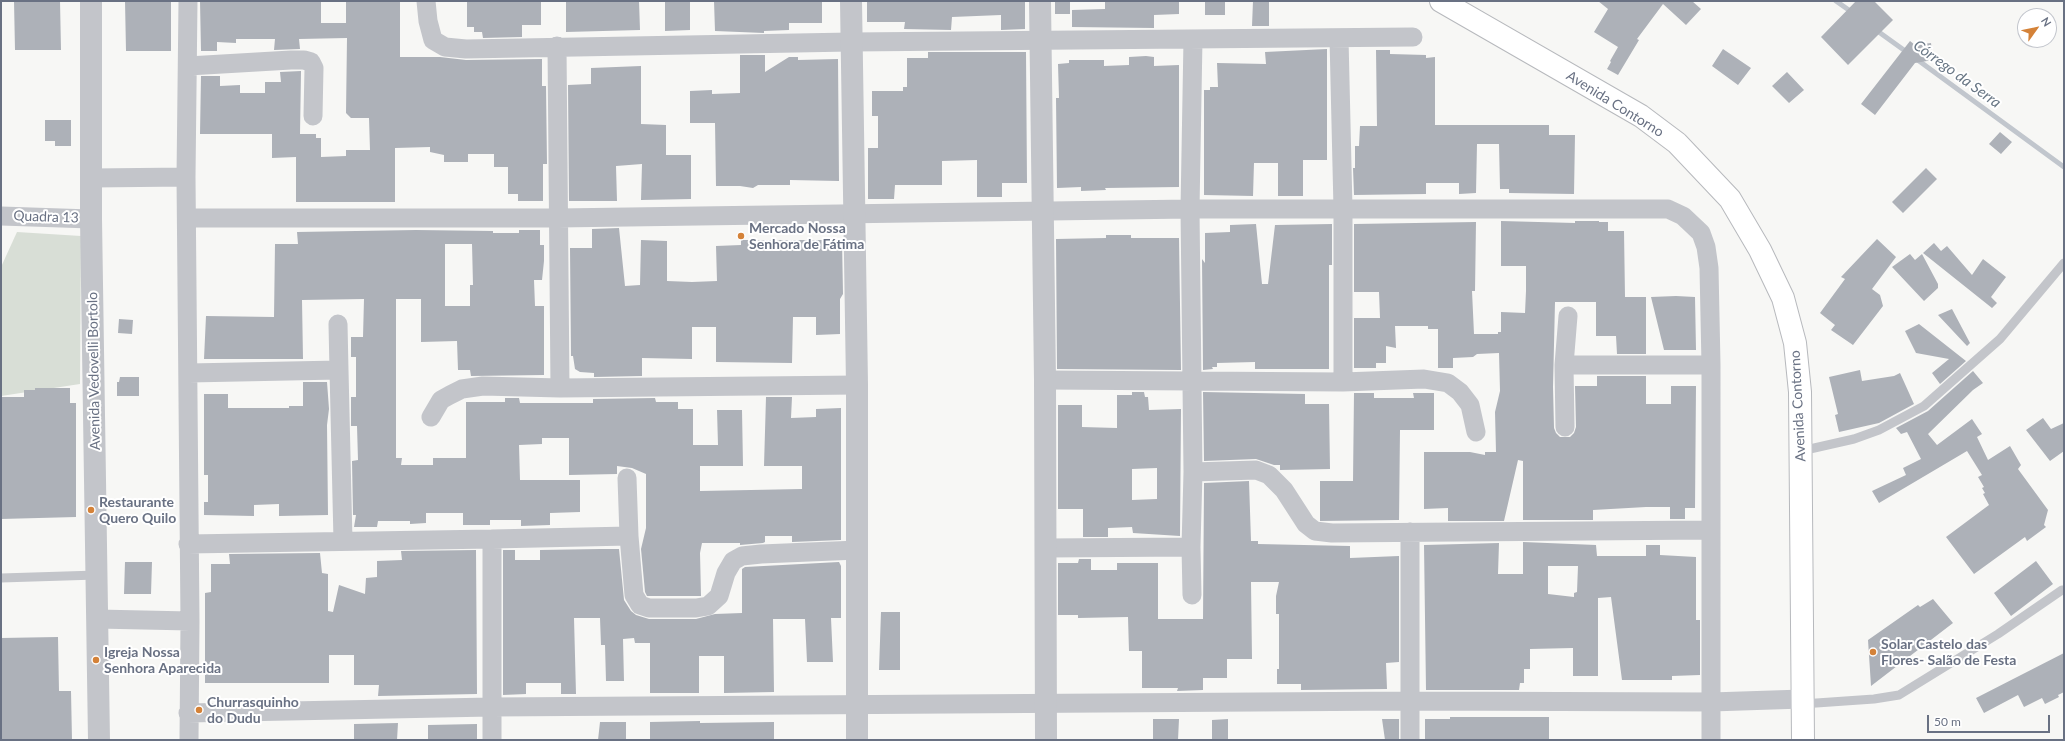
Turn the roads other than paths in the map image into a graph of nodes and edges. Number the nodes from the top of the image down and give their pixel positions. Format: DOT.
graph roads {
  1 [pos="92,1"];
  2 [pos="188,1"];
  3 [pos="426,1"];
  4 [pos="851,1"];
  5 [pos="1040,1"];
  6 [pos="1441,1"];
  7 [pos="1413,37"];
  8 [pos="1339,38"];
  9 [pos="1193,39"];
  10 [pos="1039,41"];
  11 [pos="851,42"];
  12 [pos="557,46"];
  13 [pos="188,66"];
  14 [pos="313,116"];
  15 [pos="186,177"];
  16 [pos="92,178"];
  17 [pos="1190,209"];
  18 [pos="1343,209"];
  19 [pos="1042,210"];
  20 [pos="853,213"];
  21 [pos="1,216"];
  22 [pos="187,218"];
  23 [pos="558,218"];
  24 [pos="91,219"];
  25 [pos="2064,263"];
  26 [pos="1568,316"];
  27 [pos="338,324"];
  28 [pos="1564,365"];
  29 [pos="1711,365"];
  30 [pos="339,370"];
  31 [pos="189,373"];
  32 [pos="1045,380"];
  33 [pos="1190,381"];
  34 [pos="1343,382"];
  35 [pos="857,386"];
  36 [pos="560,388"];
  37 [pos="431,417"];
  38 [pos="1565,427"];
  39 [pos="1476,432"];
  40 [pos="1801,451"];
  41 [pos="1192,472"];
  42 [pos="627,478"];
  43 [pos="1710,530"];
  44 [pos="1410,532"];
  45 [pos="629,536"];
  46 [pos="492,539"];
  47 [pos="343,541"];
  48 [pos="188,544"];
  49 [pos="1191,547"];
  50 [pos="1046,548"];
  51 [pos="858,550"];
  52 [pos="97,575"];
  53 [pos="1,578"];
  54 [pos="2062,590"];
  55 [pos="1192,595"];
  56 [pos="97,619"];
  57 [pos="190,621"];
  58 [pos="1409,701"];
  59 [pos="1802,701"];
  60 [pos="1711,702"];
  61 [pos="856,704"];
  62 [pos="1046,704"];
  63 [pos="491,707"];
  64 [pos="188,713"];
  65 [pos="99,740"];
  66 [pos="189,740"];
  67 [pos="492,740"];
  68 [pos="857,740"];
  69 [pos="1046,740"];
  70 [pos="1410,740"];
  71 [pos="1711,740"];
  72 [pos="1803,740"];
  1 -- 16 [label="street, Avenida Vedovelli Bortolo"];
  2 -- 13 [label="street"];
  3 -- 12 [label="street"];
  4 -- 11 [label="street"];
  5 -- 10 [label="street"];
  6 -- 40 [label="main road, Avenida Contorno"];
  7 -- 8 [label="street"];
  8 -- 9 [label="street"];
  8 -- 18 [label="street"];
  9 -- 10 [label="street"];
  9 -- 17 [label="street"];
  10 -- 11 [label="street"];
  10 -- 19 [label="street"];
  11 -- 12 [label="street"];
  11 -- 20 [label="street"];
  12 -- 23 [label="street"];
  13 -- 14 [label="street"];
  13 -- 15 [label="street"];
  15 -- 16 [label="street"];
  15 -- 22 [label="street"];
  16 -- 24 [label="street, Avenida Vedovelli Bortolo"];
  17 -- 18 [label="street"];
  17 -- 19 [label="street"];
  17 -- 33 [label="street"];
  18 -- 29 [label="street"];
  18 -- 34 [label="street"];
  19 -- 20 [label="street"];
  19 -- 32 [label="street"];
  20 -- 23 [label="street"];
  20 -- 35 [label="street"];
  21 -- 24 [label="street, Quadra 13"];
  22 -- 23 [label="street"];
  22 -- 31 [label="street"];
  23 -- 36 [label="street"];
  24 -- 52 [label="street, Avenida Vedovelli Bortolo"];
  25 -- 40 [label="lane"];
  26 -- 28 [label="street"];
  27 -- 30 [label="street"];
  28 -- 29 [label="street"];
  28 -- 38 [label="street"];
  29 -- 43 [label="street"];
  30 -- 31 [label="street"];
  30 -- 47 [label="street"];
  31 -- 48 [label="street"];
  32 -- 33 [label="street"];
  32 -- 50 [label="street"];
  33 -- 34 [label="street"];
  33 -- 41 [label="street"];
  34 -- 39 [label="street"];
  35 -- 36 [label="street"];
  35 -- 51 [label="street"];
  36 -- 37 [label="street"];
  40 -- 59 [label="main road, Avenida Contorno"];
  41 -- 44 [label="street"];
  41 -- 49 [label="street"];
  42 -- 45 [label="street"];
  43 -- 44 [label="street"];
  43 -- 60 [label="street"];
  44 -- 58 [label="street"];
  45 -- 46 [label="street"];
  45 -- 51 [label="street"];
  46 -- 47 [label="street"];
  46 -- 63 [label="street"];
  47 -- 48 [label="street"];
  48 -- 57 [label="street"];
  49 -- 50 [label="street"];
  49 -- 55 [label="street"];
  50 -- 62 [label="street"];
  51 -- 61 [label="street"];
  52 -- 53 [label="lane"];
  52 -- 56 [label="street, Avenida Vedovelli Bortolo"];
  54 -- 59 [label="lane"];
  56 -- 57 [label="street"];
  56 -- 65 [label="street, Avenida Vedovelli Bortolo"];
  57 -- 64 [label="street"];
  58 -- 60 [label="street"];
  58 -- 62 [label="street"];
  58 -- 70 [label="street"];
  59 -- 60 [label="street"];
  59 -- 72 [label="main road, Avenida Contorno"];
  60 -- 71 [label="street"];
  61 -- 62 [label="street"];
  61 -- 63 [label="street"];
  61 -- 68 [label="street"];
  62 -- 69 [label="street"];
  63 -- 64 [label="street"];
  63 -- 67 [label="street"];
  64 -- 66 [label="street"];
}
